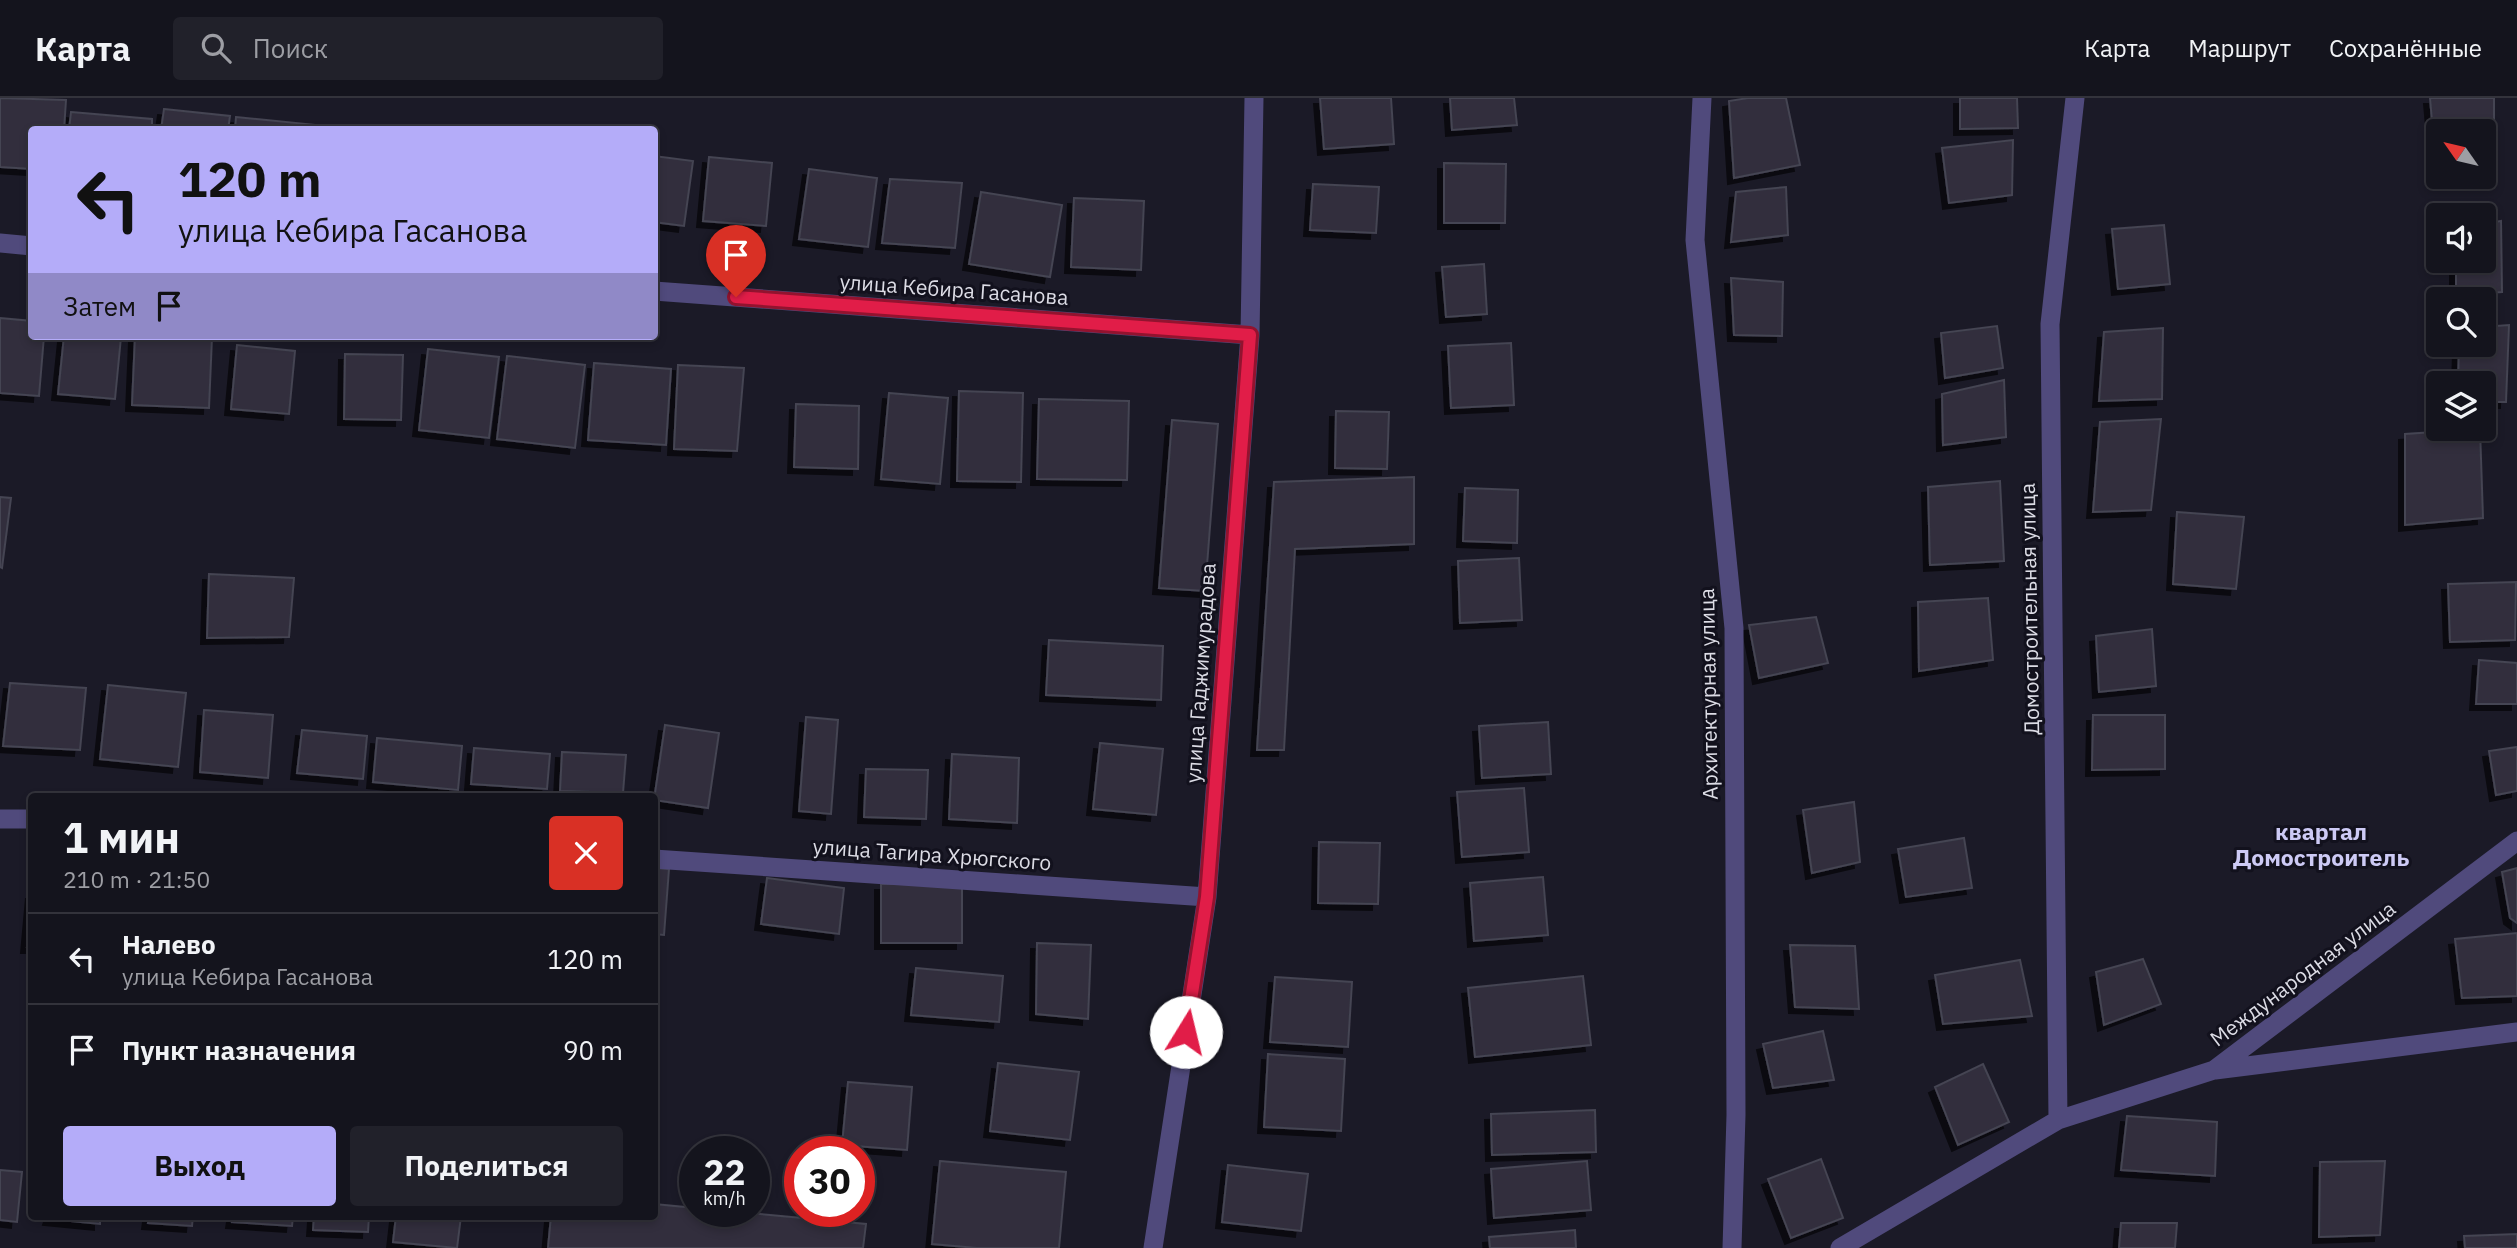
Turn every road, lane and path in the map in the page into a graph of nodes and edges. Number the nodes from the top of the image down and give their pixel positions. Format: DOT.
graph roads {
  1 [pos="1254,98"];
  2 [pos="1702,98"];
  3 [pos="2075,98"];
  4 [pos="0,243"];
  5 [pos="28,246"];
  6 [pos="658,291"];
  7 [pos="1250,335"];
  8 [pos="0,818"];
  9 [pos="28,819"];
  10 [pos="2517,841"];
  11 [pos="658,859"];
  12 [pos="1207,897"];
  13 [pos="2517,1032"];
  14 [pos="2214,1070"];
  15 [pos="2058,1120"];
  16 [pos="1153,1248"];
  17 [pos="1732,1248"];
  18 [pos="1840,1248"];
  1 -- 7 [label="street, улица Гаджимурадова"];
  2 -- 17 [label="street, Архитектурная улица"];
  3 -- 15 [label="street, Домостроительная улица"];
  4 -- 5 [label="street"];
  6 -- 7 [label="street, улица Кебира Гасанова"];
  7 -- 12 [label="street, улица Гаджимурадова"];
  8 -- 9 [label="street"];
  10 -- 14 [label="street, Международная улица"];
  11 -- 12 [label="street, улица Тагира Хрюгского"];
  12 -- 16 [label="street, улица Гаджимурадова"];
  13 -- 14 [label="street"];
  14 -- 15 [label="street, Международная улица"];
  15 -- 18 [label="street, Международная улица"];
}
